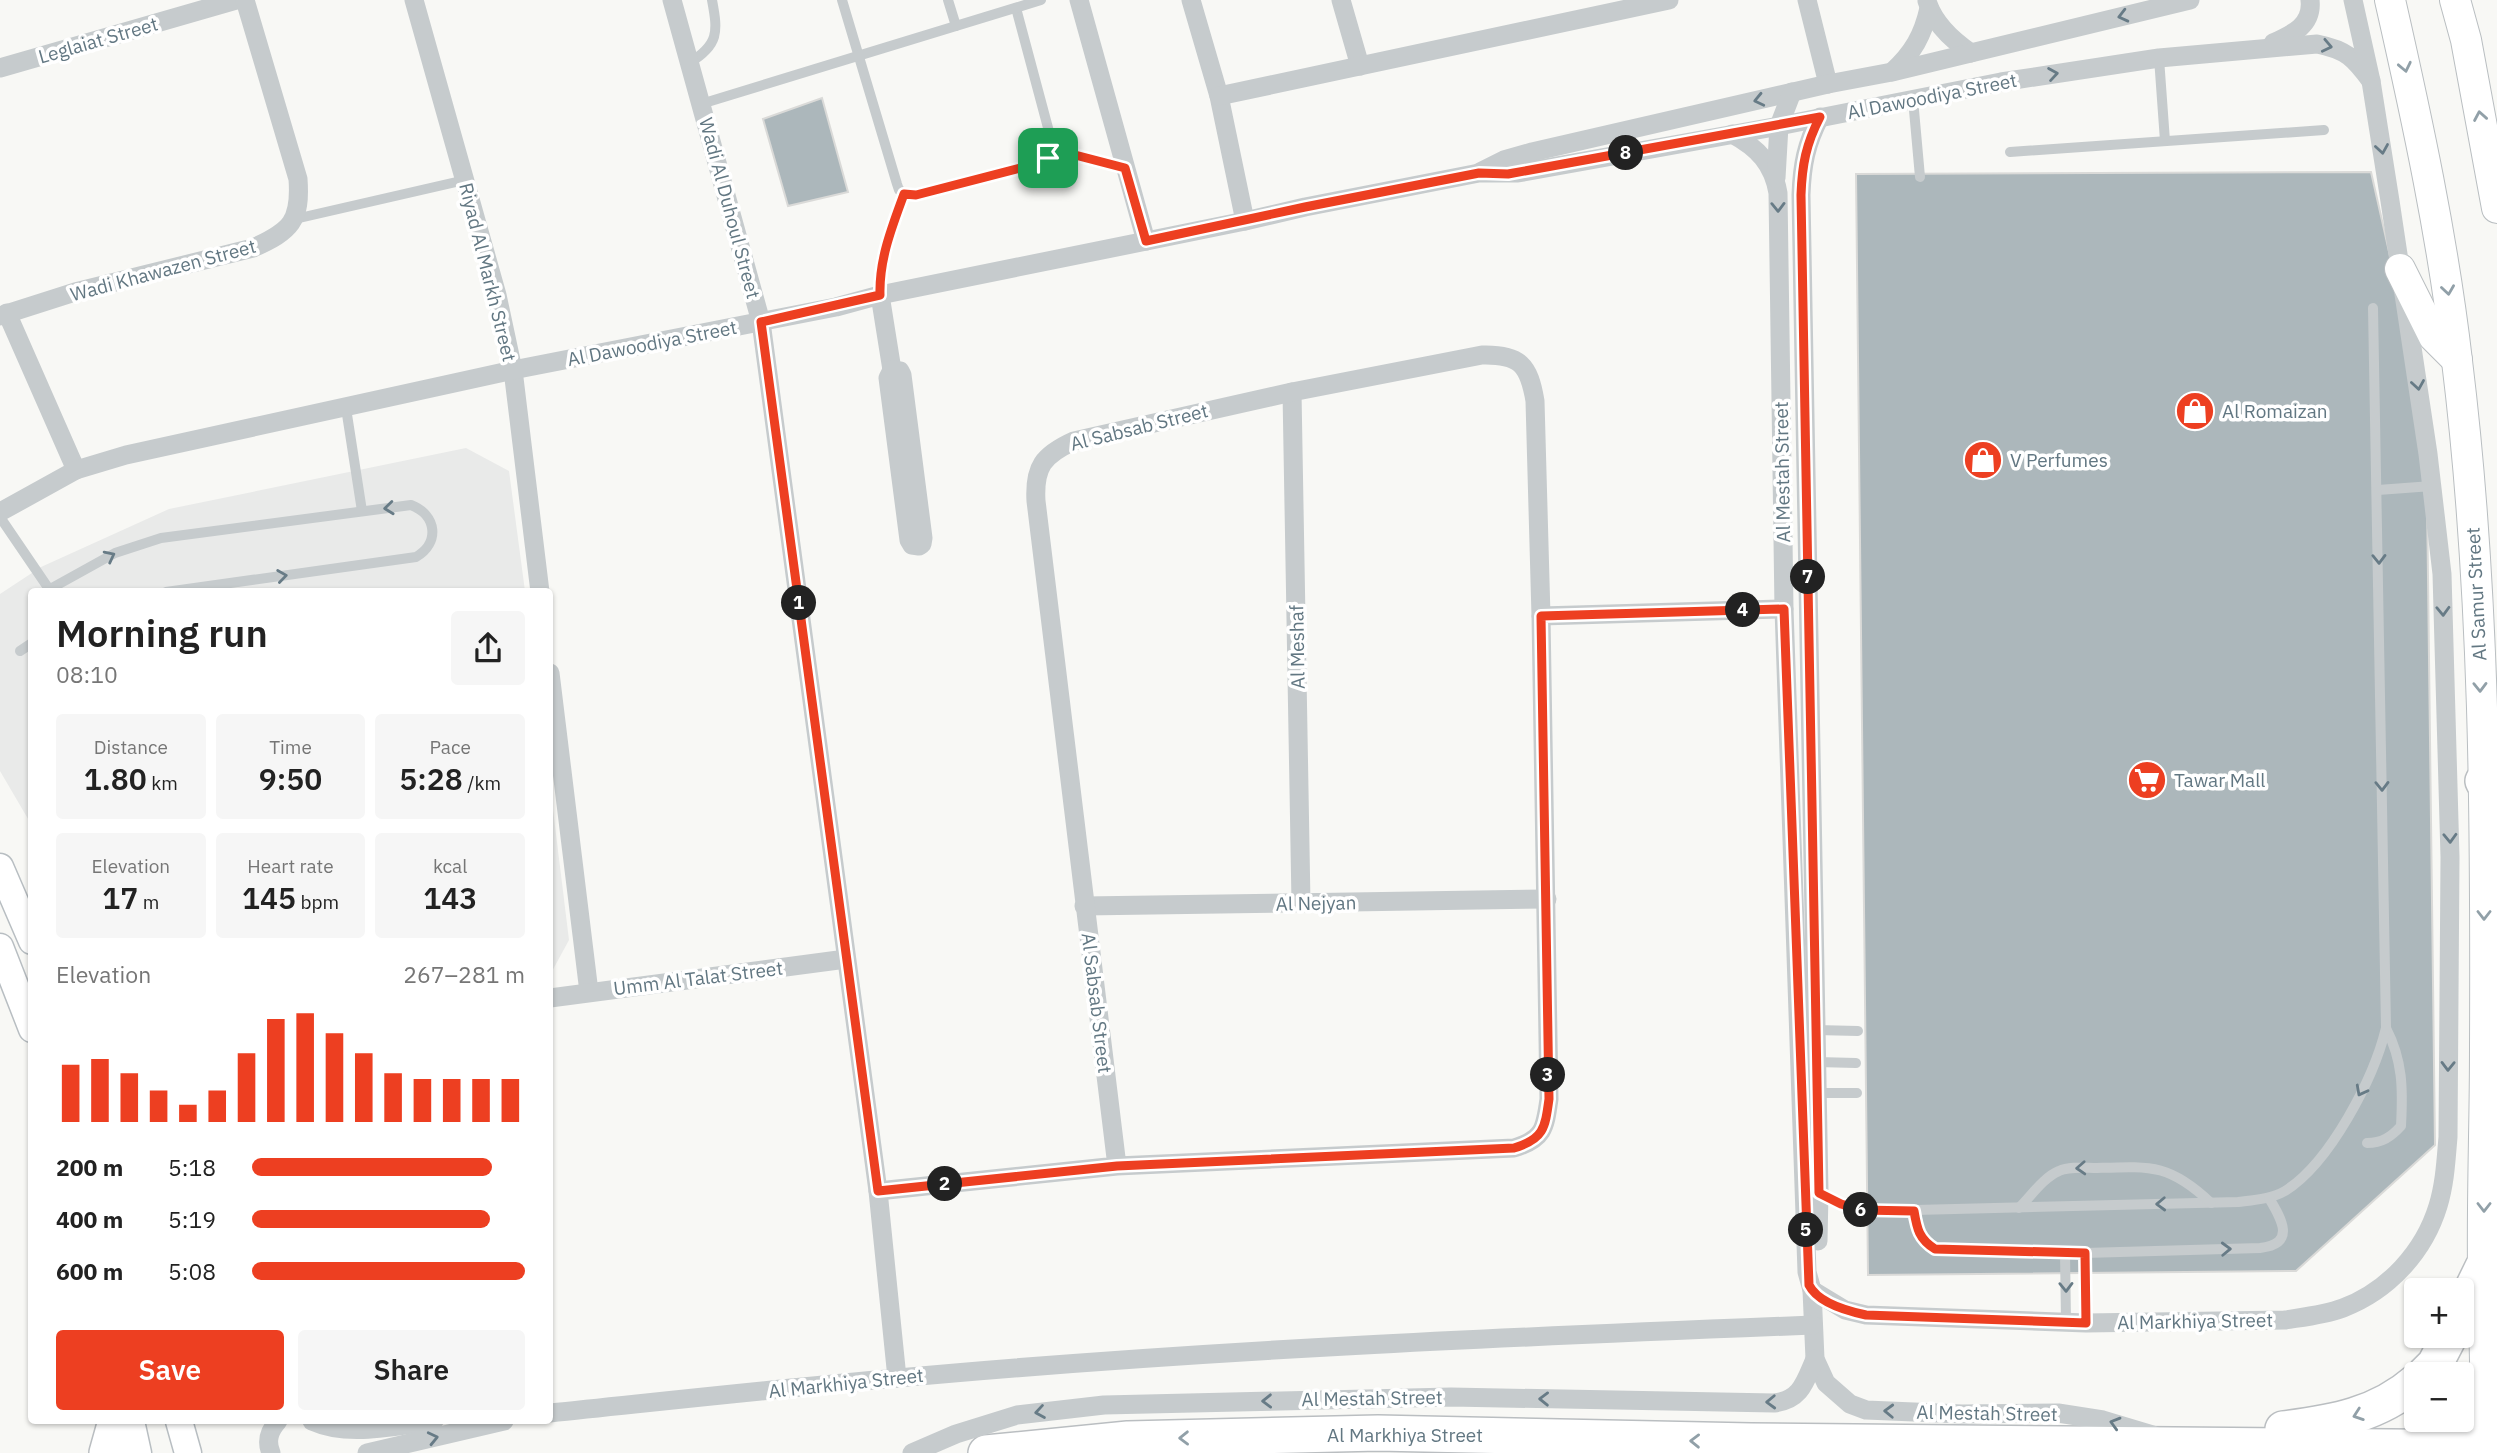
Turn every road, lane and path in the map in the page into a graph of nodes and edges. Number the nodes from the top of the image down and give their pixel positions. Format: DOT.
graph roads {
  1 [pos="236,0"];
  2 [pos="245,0"];
  3 [pos="414,0"];
  4 [pos="672,0"];
  5 [pos="712,0"];
  6 [pos="842,0"];
  7 [pos="948,0"];
  8 [pos="1041,0"];
  9 [pos="1079,0"];
  10 [pos="1191,0"];
  11 [pos="1341,0"];
  12 [pos="1666,0"];
  13 [pos="1807,0"];
  14 [pos="2190,0"];
  15 [pos="2309,0"];
  16 [pos="2353,0"];
  17 [pos="2390,0"];
  18 [pos="2455,0"];
  19 [pos="1928,4"];
  20 [pos="1016,8"];
  21 [pos="956,26"];
  22 [pos="2263,48"];
  23 [pos="1971,53"];
  24 [pos="859,56"];
  25 [pos="2159,58"];
  26 [pos="690,63"];
  27 [pos="1360,66"];
  28 [pos="0,68"];
  29 [pos="1892,72"];
  30 [pos="2371,81"];
  31 [pos="1828,84"];
  32 [pos="1792,92"];
  33 [pos="1219,96"];
  34 [pos="1913,99"];
  35 [pos="701,104"];
  36 [pos="1820,117"];
  37 [pos="1779,126"];
  38 [pos="2324,130"];
  39 [pos="1732,135"];
  40 [pos="2165,141"];
  41 [pos="1052,149"];
  42 [pos="2010,152"];
  43 [pos="1125,168"];
  44 [pos="1479,173"];
  45 [pos="1920,177"];
  46 [pos="464,180"];
  47 [pos="1776,180"];
  48 [pos="904,194"];
  49 [pos="2497,208"];
  50 [pos="295,219"];
  51 [pos="1245,221"];
  52 [pos="1146,241"];
  53 [pos="2400,269"];
  54 [pos="880,295"];
  55 [pos="2372,308"];
  56 [pos="4,314"];
  57 [pos="761,322"];
  58 [pos="2457,360"];
  59 [pos="513,370"];
  60 [pos="1292,391"];
  61 [pos="346,408"];
  62 [pos="905,454"];
  63 [pos="76,470"];
  64 [pos="2432,486"];
  65 [pos="2378,490"];
  66 [pos="362,510"];
  67 [pos="0,512"];
  68 [pos="0,517"];
  69 [pos="49,588"];
  70 [pos="54,588"];
  71 [pos="195,588"];
  72 [pos="540,588"];
  73 [pos="1784,609"];
  74 [pos="1541,616"];
  75 [pos="28,646"];
  76 [pos="20,651"];
  77 [pos="553,698"];
  78 [pos="2490,793"];
  79 [pos="0,867"];
  80 [pos="1547,899"];
  81 [pos="1301,903"];
  82 [pos="1084,906"];
  83 [pos="28,932"];
  84 [pos="0,947"];
  85 [pos="846,959"];
  86 [pos="589,992"];
  87 [pos="553,998"];
  88 [pos="28,1018"];
  89 [pos="2386,1028"];
  90 [pos="1816,1030"];
  91 [pos="1858,1031"];
  92 [pos="1817,1062"];
  93 [pos="1856,1063"];
  94 [pos="1818,1093"];
  95 [pos="1857,1093"];
  96 [pos="2367,1143"];
  97 [pos="1117,1166"];
  98 [pos="878,1191"];
  99 [pos="1812,1193"];
  100 [pos="2269,1198"];
  101 [pos="2211,1203"];
  102 [pos="2020,1208"];
  103 [pos="1914,1211"];
  104 [pos="2065,1252"];
  105 [pos="2085,1253"];
  106 [pos="2483,1267"];
  107 [pos="2403,1268"];
  108 [pos="2474,1285"];
  109 [pos="1811,1290"];
  110 [pos="2066,1322"];
  111 [pos="2086,1323"];
  112 [pos="1813,1325"];
  113 [pos="1815,1359"];
  114 [pos="897,1378"];
  115 [pos="2404,1392"];
  116 [pos="553,1413"];
  117 [pos="115,1424"];
  118 [pos="132,1424"];
  119 [pos="180,1424"];
  120 [pos="319,1424"];
  121 [pos="400,1424"];
  122 [pos="491,1424"];
  123 [pos="1515,1445"];
  124 [pos="2179,1446"];
  125 [pos="2491,1450"];
  126 [pos="107,1453"];
  127 [pos="138,1453"];
  128 [pos="188,1453"];
  129 [pos="367,1453"];
  130 [pos="912,1453"];
  131 [pos="986,1453"];
  1 -- 28 [label="street, Leglaiat Street"];
  2 -- 50 [label="street"];
  3 -- 46 [label="street, Riyad Al Markh Street"];
  4 -- 26 [label="street, Wadi Al Duhoul Street"];
  5 -- 26 [label="lane"];
  6 -- 24 [label="lane"];
  7 -- 21 [label="lane"];
  8 -- 20 [label="lane"];
  9 -- 43 [label="street"];
  10 -- 33 [label="street"];
  11 -- 27 [label="street"];
  12 -- 27 [label="street"];
  13 -- 31 [label="street"];
  14 -- 23 [label="street, Al Dawoodiya Street, one-way"];
  15 -- 22 [label="street, Al Dawoodiya Street"];
  16 -- 30 [label="street, Al Samur Street"];
  17 -- 58 [label="main road, Al Samur Street, one-way"];
  49 -- 18 [label="main road, one-way"];
  19 -- 23 [label="street"];
  19 -- 29 [label="street"];
  20 -- 21 [label="lane"];
  20 -- 41 [label="lane"];
  21 -- 24 [label="lane"];
  22 -- 25 [label="street, Al Dawoodiya Street"];
  22 -- 30 [label="street, Al Dawoodiya Street, one-way"];
  23 -- 29 [label="street, Al Dawoodiya Street"];
  24 -- 35 [label="lane"];
  24 -- 48 [label="lane"];
  34 -- 25 [label="street, Al Dawoodiya Street, one-way"];
  25 -- 40 [label="lane"];
  26 -- 35 [label="street, Wadi Al Duhoul Street"];
  27 -- 33 [label="street"];
  29 -- 31 [label="street, Al Dawoodiya Street"];
  30 -- 53 [label="street, Al Samur Street, one-way"];
  31 -- 32 [label="street, Al Dawoodiya Street"];
  32 -- 37 [label="street"];
  32 -- 44 [label="street, Al Dawoodiya Street, one-way"];
  33 -- 51 [label="street"];
  34 -- 36 [label="street, Al Dawoodiya Street"];
  34 -- 45 [label="lane"];
  35 -- 57 [label="street, Wadi Al Duhoul Street"];
  36 -- 37 [label="street, Al Dawoodiya Street"];
  36 -- 90 [label="street, Al Mestah Street"];
  37 -- 39 [label="street, Al Dawoodiya Street"];
  37 -- 47 [label="street"];
  38 -- 40 [label="lane"];
  39 -- 44 [label="street, Al Dawoodiya Street"];
  39 -- 47 [label="street, Al Mestah Street"];
  40 -- 42 [label="lane"];
  41 -- 43 [label="lane"];
  41 -- 48 [label="lane"];
  43 -- 52 [label="street"];
  44 -- 51 [label="street, Al Dawoodiya Street"];
  46 -- 50 [label="lane"];
  46 -- 59 [label="street, Riyad Al Markh Street"];
  47 -- 73 [label="street, Al Mestah Street, one-way"];
  48 -- 54 [label="lane"];
  50 -- 56 [label="street, Wadi Khawazen Street"];
  51 -- 52 [label="street, Al Dawoodiya Street"];
  52 -- 54 [label="street, Al Dawoodiya Street"];
  53 -- 58 [label="main road"];
  53 -- 64 [label="street, Al Samur Street, one-way"];
  54 -- 57 [label="street, Al Dawoodiya Street"];
  54 -- 62 [label="street"];
  55 -- 65 [label="lane"];
  56 -- 63 [label="street, Wadi Khawazen Street"];
  57 -- 59 [label="street, Al Dawoodiya Street"];
  57 -- 85 [label="street, Wadi Al Duhoul Street"];
  58 -- 78 [label="main road, Al Samur Street, one-way"];
  59 -- 61 [label="street, Al Dawoodiya Street"];
  59 -- 72 [label="street, Riyad Al Markh Street"];
  60 -- 74 [label="street, Al Sabsab Street"];
  60 -- 81 [label="street, Al Meshaf"];
  60 -- 82 [label="street, Al Sabsab Street"];
  61 -- 63 [label="street, Al Dawoodiya Street"];
  61 -- 66 [label="lane"];
  63 -- 67 [label="street, Al Dawoodiya Street"];
  64 -- 65 [label="lane"];
  64 -- 107 [label="street, Al Samur Street, one-way"];
  65 -- 89 [label="lane, one-way"];
  70 -- 66 [label="lane, one-way"];
  71 -- 66 [label="lane, one-way"];
  68 -- 69 [label="lane"];
  73 -- 74 [label="street"];
  73 -- 99 [label="street, Al Mestah Street"];
  74 -- 80 [label="street, Al Sabsab Street"];
  75 -- 76 [label="lane"];
  77 -- 86 [label="street"];
  78 -- 106 [label="main road, Al Samur Street, one-way"];
  79 -- 83 [label="street"];
  80 -- 81 [label="street, Al Nejyan"];
  80 -- 97 [label="street, Al Sabsab Street"];
  81 -- 82 [label="street, Al Nejyan"];
  82 -- 97 [label="street, Al Sabsab Street"];
  84 -- 88 [label="street"];
  85 -- 86 [label="street, Umm Al Talat Street"];
  85 -- 98 [label="street, Wadi Al Duhoul Street"];
  86 -- 87 [label="street, Umm Al Talat Street"];
  89 -- 96 [label="lane"];
  89 -- 100 [label="lane, one-way"];
  90 -- 91 [label="lane"];
  90 -- 92 [label="street, Al Mestah Street"];
  92 -- 93 [label="lane"];
  92 -- 94 [label="street, Al Mestah Street"];
  94 -- 95 [label="lane"];
  94 -- 99 [label="street, Al Mestah Street"];
  97 -- 98 [label="street, Al Sabsab Street"];
  98 -- 114 [label="street, Wadi Al Duhoul Street"];
  99 -- 103 [label="lane"];
  99 -- 109 [label="street, Al Mestah Street"];
  100 -- 101 [label="lane"];
  105 -- 100 [label="lane, one-way"];
  101 -- 102 [label="lane, one-way"];
  101 -- 102 [label="lane, one-way"];
  102 -- 103 [label="lane"];
  103 -- 104 [label="lane"];
  104 -- 105 [label="lane"];
  104 -- 110 [label="lane, one-way"];
  105 -- 111 [label="lane"];
  106 -- 108 [label="highway"];
  106 -- 125 [label="main road, Al Samur Street"];
  107 -- 111 [label="street, Al Markhiya Street"];
  109 -- 110 [label="street, Al Markhiya Street"];
  109 -- 112 [label="street, Al Mestah Street"];
  110 -- 111 [label="street, Al Markhiya Street"];
  112 -- 113 [label="street, Al Mestah Street"];
  112 -- 114 [label="street, Al Markhiya Street"];
  124 -- 113 [label="street, Al Mestah Street, one-way"];
  113 -- 130 [label="street, Al Mestah Street, one-way"];
  114 -- 116 [label="street, Al Markhiya Street"];
  115 -- 124 [label="highway, one-way"];
  117 -- 126 [label="highway"];
  118 -- 127 [label="street"];
  119 -- 128 [label="street"];
  120 -- 121 [label="street"];
  129 -- 122 [label="street, one-way"];
  124 -- 123 [label="highway, Al Markhiya Street, one-way"];
  123 -- 131 [label="highway, Al Markhiya Street, one-way"];
  124 -- 125 [label="highway, Al Markhiya Street"];
}
